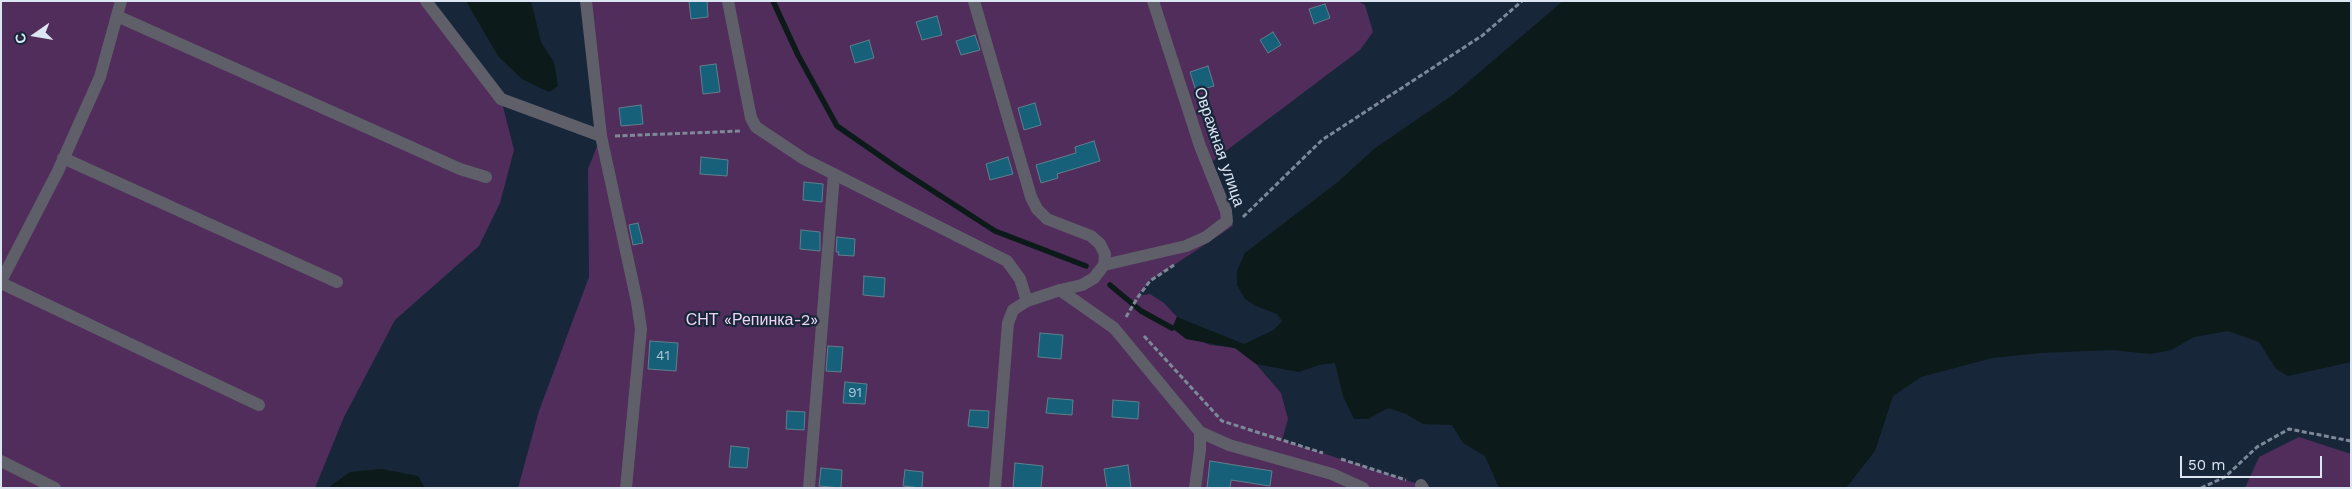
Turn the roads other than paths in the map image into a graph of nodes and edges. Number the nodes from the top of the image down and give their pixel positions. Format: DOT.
graph roads {
  1 [pos="121,1"];
  2 [pos="426,1"];
  3 [pos="586,1"];
  4 [pos="728,1"];
  5 [pos="974,1"];
  6 [pos="1153,1"];
  7 [pos="117,16"];
  8 [pos="601,136"];
  9 [pos="63,158"];
  10 [pos="834,174"];
  11 [pos="486,177"];
  12 [pos="1104,264"];
  13 [pos="1,282"];
  14 [pos="337,282"];
  15 [pos="1060,290"];
  16 [pos="1028,301"];
  17 [pos="259,405"];
  18 [pos="1200,432"];
  19 [pos="1,461"];
  20 [pos="1332,474"];
  21 [pos="55,488"];
  22 [pos="626,488"];
  23 [pos="809,488"];
  24 [pos="995,488"];
  25 [pos="1195,488"];
  26 [pos="1342,488"];
  27 [pos="1363,488"];
  1 -- 7 [label="street"];
  2 -- 8 [label="street"];
  3 -- 8 [label="street"];
  4 -- 10 [label="street"];
  5 -- 12 [label="street"];
  6 -- 12 [label="street, Овражная улица"];
  7 -- 9 [label="street"];
  7 -- 11 [label="street"];
  8 -- 22 [label="street"];
  9 -- 13 [label="street"];
  9 -- 14 [label="street"];
  10 -- 16 [label="street"];
  10 -- 23 [label="street"];
  12 -- 15 [label="street"];
  13 -- 17 [label="street"];
  15 -- 16 [label="street"];
  15 -- 18 [label="street"];
  16 -- 24 [label="street"];
  18 -- 20 [label="street"];
  18 -- 25 [label="street"];
  19 -- 21 [label="street"];
  20 -- 26 [label="street"];
  20 -- 27 [label="street"];
}
